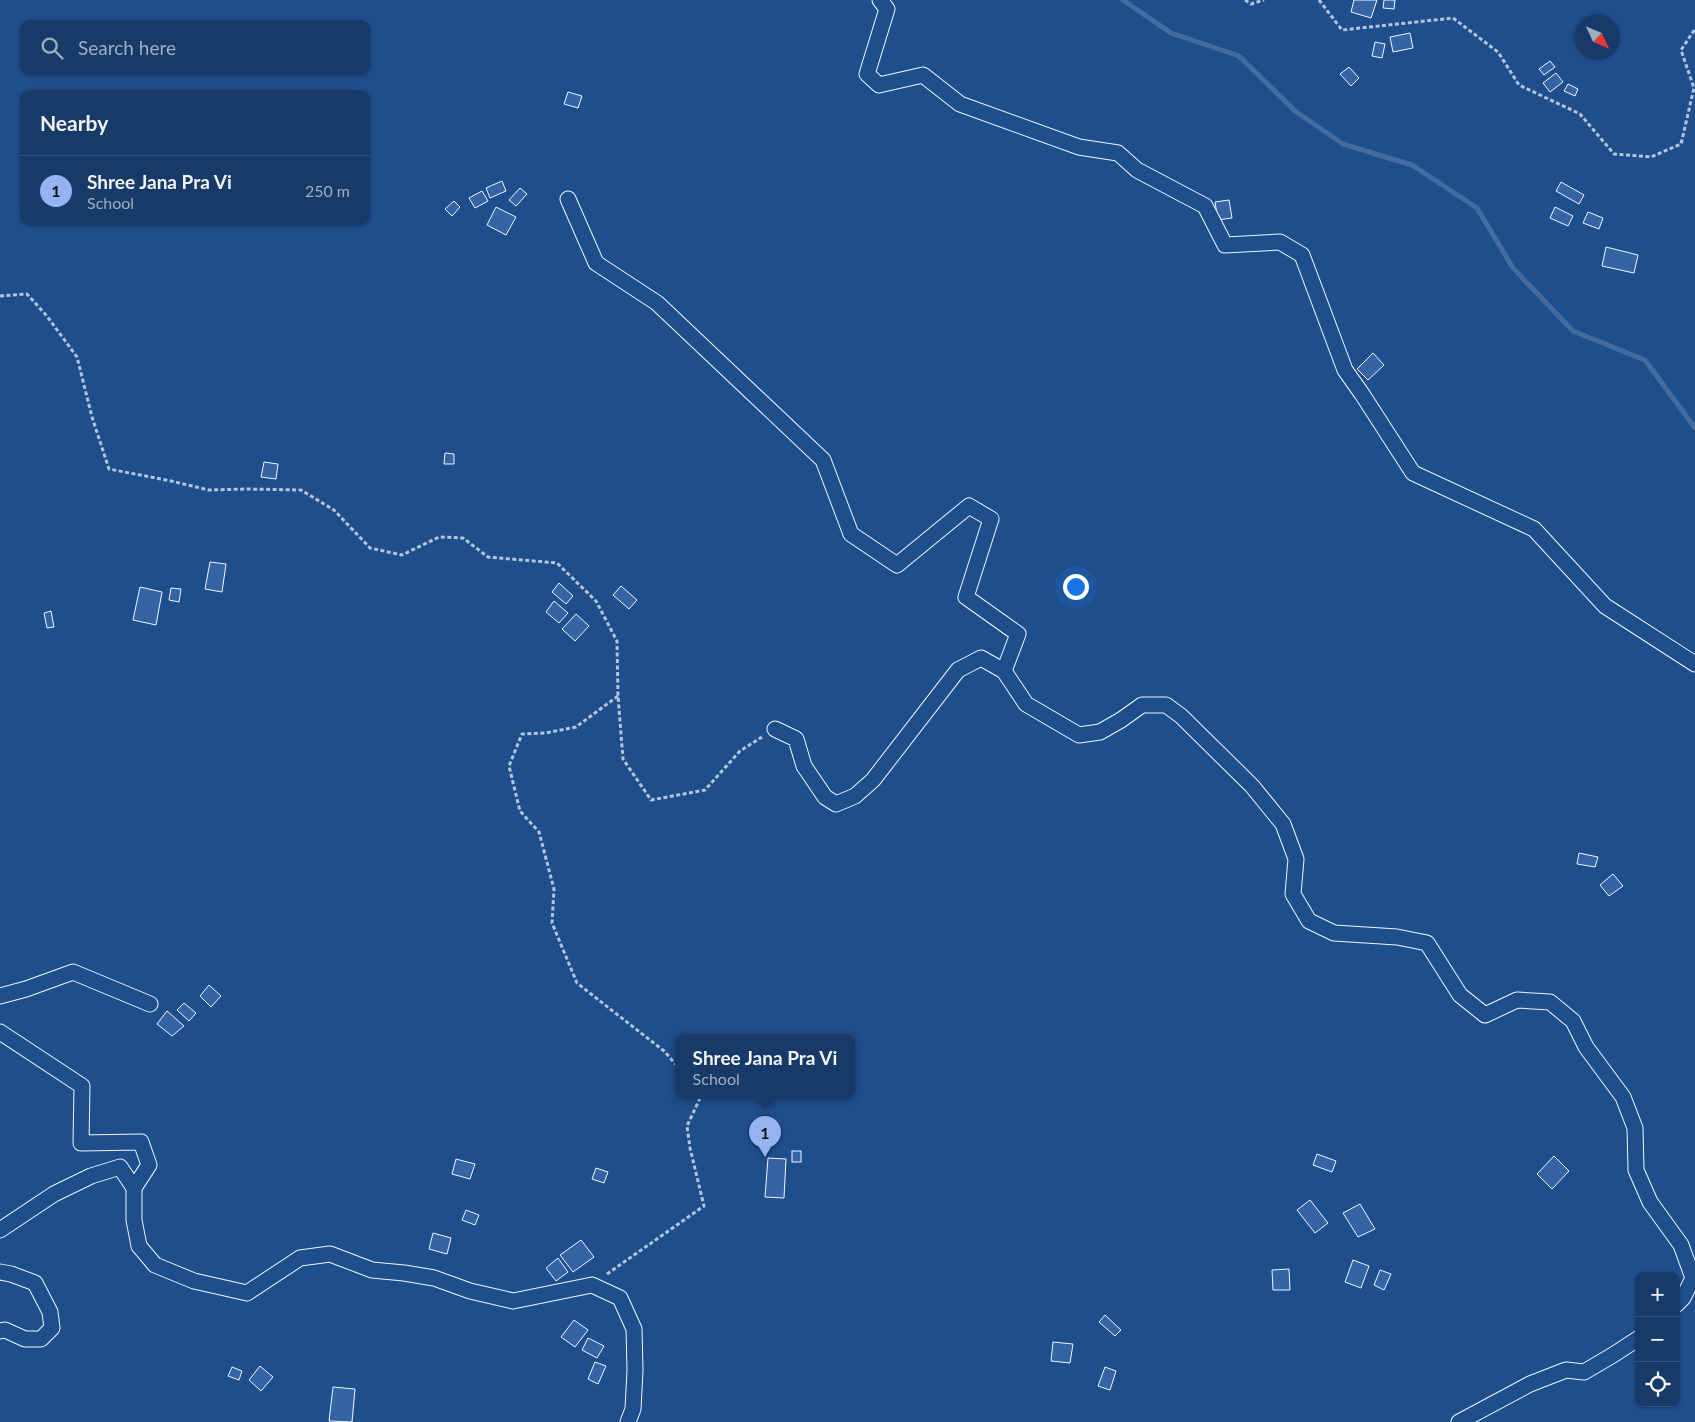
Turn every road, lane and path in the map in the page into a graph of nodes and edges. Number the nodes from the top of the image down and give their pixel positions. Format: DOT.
graph roads {
  1 [pos="880,0"];
  2 [pos="1245,0"];
  3 [pos="1264,0"];
  4 [pos="1319,0"];
  5 [pos="1695,29"];
  6 [pos="568,199"];
  7 [pos="0,296"];
  8 [pos="1695,664"];
  9 [pos="1004,671"];
  10 [pos="618,696"];
  11 [pos="775,728"];
  12 [pos="0,996"];
  13 [pos="150,1004"];
  14 [pos="0,1032"];
  15 [pos="675,1063"];
  16 [pos="700,1099"];
  17 [pos="134,1188"];
  18 [pos="0,1230"];
  19 [pos="1688,1246"];
  20 [pos="0,1272"];
  21 [pos="592,1285"];
  22 [pos="1680,1302"];
  23 [pos="0,1330"];
  24 [pos="1635,1341"];
  25 [pos="628,1422"];
  26 [pos="1460,1422"];
  1 -- 8 [label="street"];
  2 -- 3 [label="path"];
  4 -- 5 [label="path"];
  6 -- 9 [label="street"];
  7 -- 10 [label="path"];
  9 -- 11 [label="street"];
  9 -- 19 [label="street"];
  10 -- 11 [label="path"];
  10 -- 15 [label="path"];
  12 -- 13 [label="street"];
  14 -- 17 [label="street"];
  16 -- 21 [label="path"];
  17 -- 18 [label="street"];
  17 -- 21 [label="street"];
  19 -- 22 [label="street"];
  20 -- 23 [label="street"];
  21 -- 25 [label="street"];
  24 -- 26 [label="street"];
}
